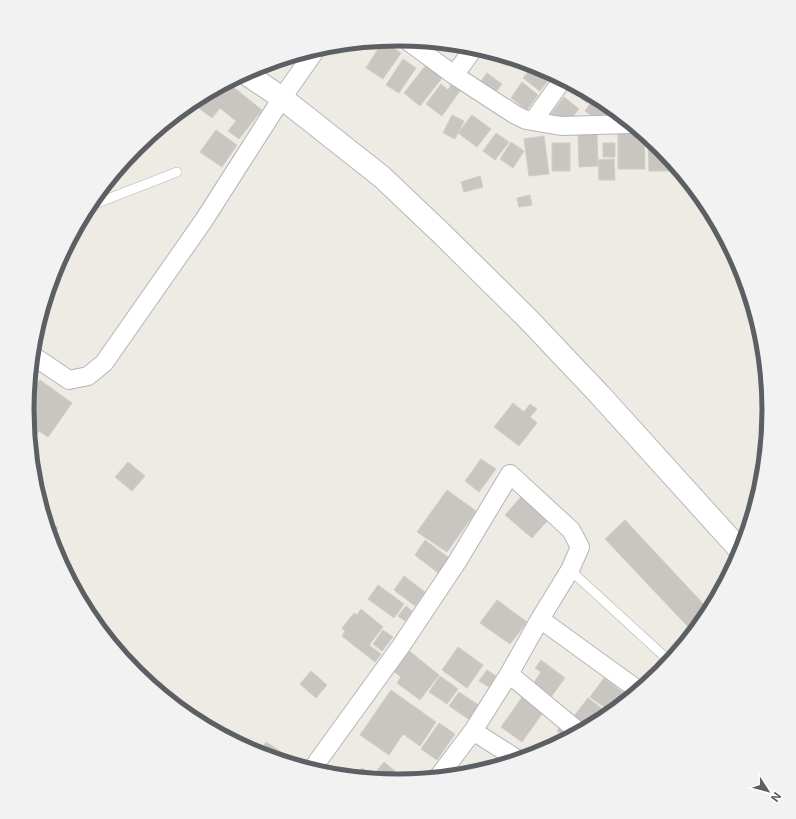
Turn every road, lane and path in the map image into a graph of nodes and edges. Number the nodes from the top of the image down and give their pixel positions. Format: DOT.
graph roads {
  1 [pos="414,46"];
  2 [pos="471,53"];
  3 [pos="311,56"];
  4 [pos="454,76"];
  5 [pos="251,77"];
  6 [pos="560,83"];
  7 [pos="282,98"];
  8 [pos="615,119"];
  9 [pos="533,121"];
  10 [pos="177,172"];
  11 [pos="97,204"];
  12 [pos="38,359"];
  13 [pos="736,545"];
  14 [pos="570,570"];
  15 [pos="540,619"];
  16 [pos="665,657"];
  17 [pos="509,674"];
  18 [pos="634,687"];
  19 [pos="574,728"];
  20 [pos="473,731"];
  21 [pos="511,755"];
  22 [pos="317,764"];
  23 [pos="443,770"];
  1 -- 4 [label="street"];
  2 -- 4 [label="street"];
  3 -- 7 [label="street"];
  4 -- 9 [label="street"];
  5 -- 7 [label="street"];
  6 -- 9 [label="street"];
  7 -- 12 [label="street"];
  7 -- 13 [label="street"];
  8 -- 9 [label="street"];
  10 -- 11 [label="lane"];
  14 -- 15 [label="street"];
  14 -- 16 [label="lane"];
  14 -- 22 [label="street"];
  15 -- 17 [label="street"];
  15 -- 18 [label="street"];
  17 -- 19 [label="street"];
  17 -- 20 [label="street"];
  20 -- 21 [label="street"];
  20 -- 23 [label="street"];
}
